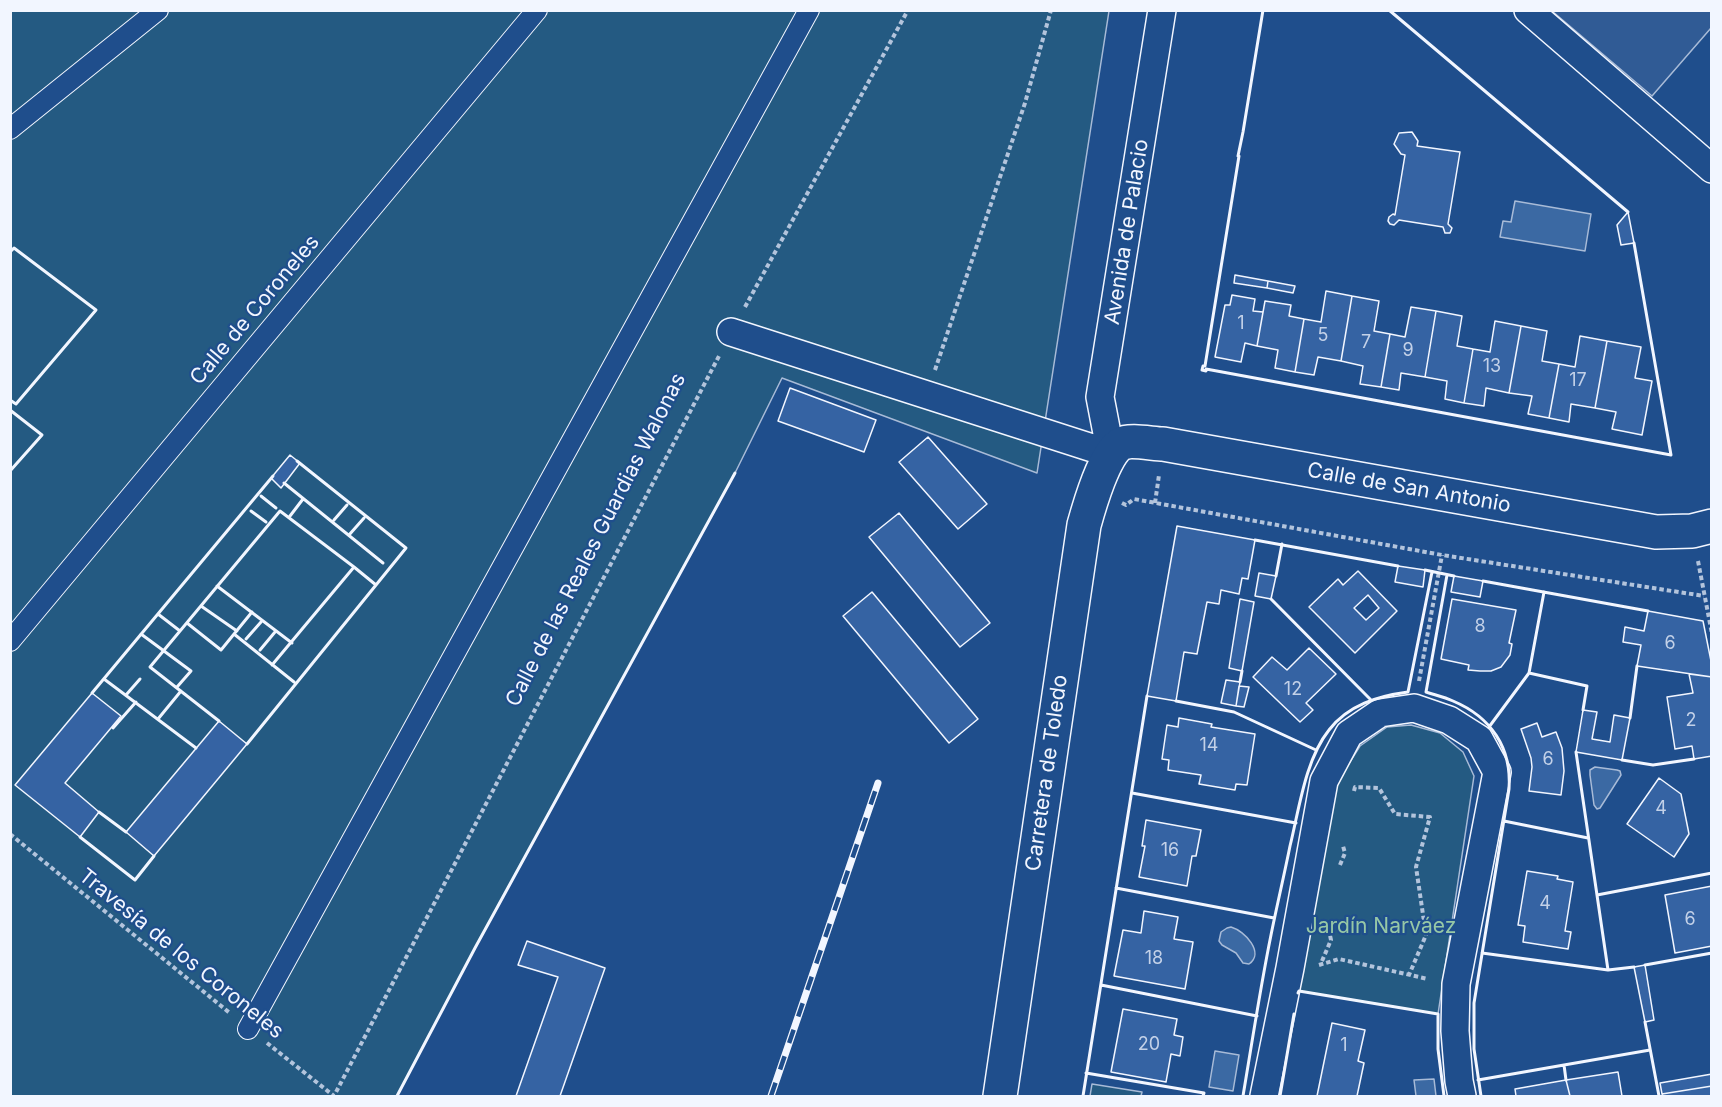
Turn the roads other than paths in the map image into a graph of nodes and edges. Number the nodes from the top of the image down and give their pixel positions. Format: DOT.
graph roads {
  1 [pos="158,10"];
  2 [pos="537,10"];
  3 [pos="809,10"];
  4 [pos="1162,10"];
  5 [pos="1528,10"];
  6 [pos="10,129"];
  7 [pos="1712,169"];
  8 [pos="731,332"];
  9 [pos="1111,454"];
  10 [pos="1702,529"];
  11 [pos="10,641"];
  12 [pos="248,1029"];
  13 [pos="1000,1096"];
  14 [pos="1264,1096"];
  15 [pos="1462,1096"];
  1 -- 6 [label="street"];
  2 -- 11 [label="street, Calle de Coroneles"];
  3 -- 12 [label="street"];
  4 -- 9 [label="street, Avenida de Palacio"];
  5 -- 7 [label="street"];
  8 -- 9 [label="street"];
  9 -- 10 [label="street, Calle de San Antonio"];
  9 -- 13 [label="street, Carretera de Toledo"];
  14 -- 15 [label="street"];
}
